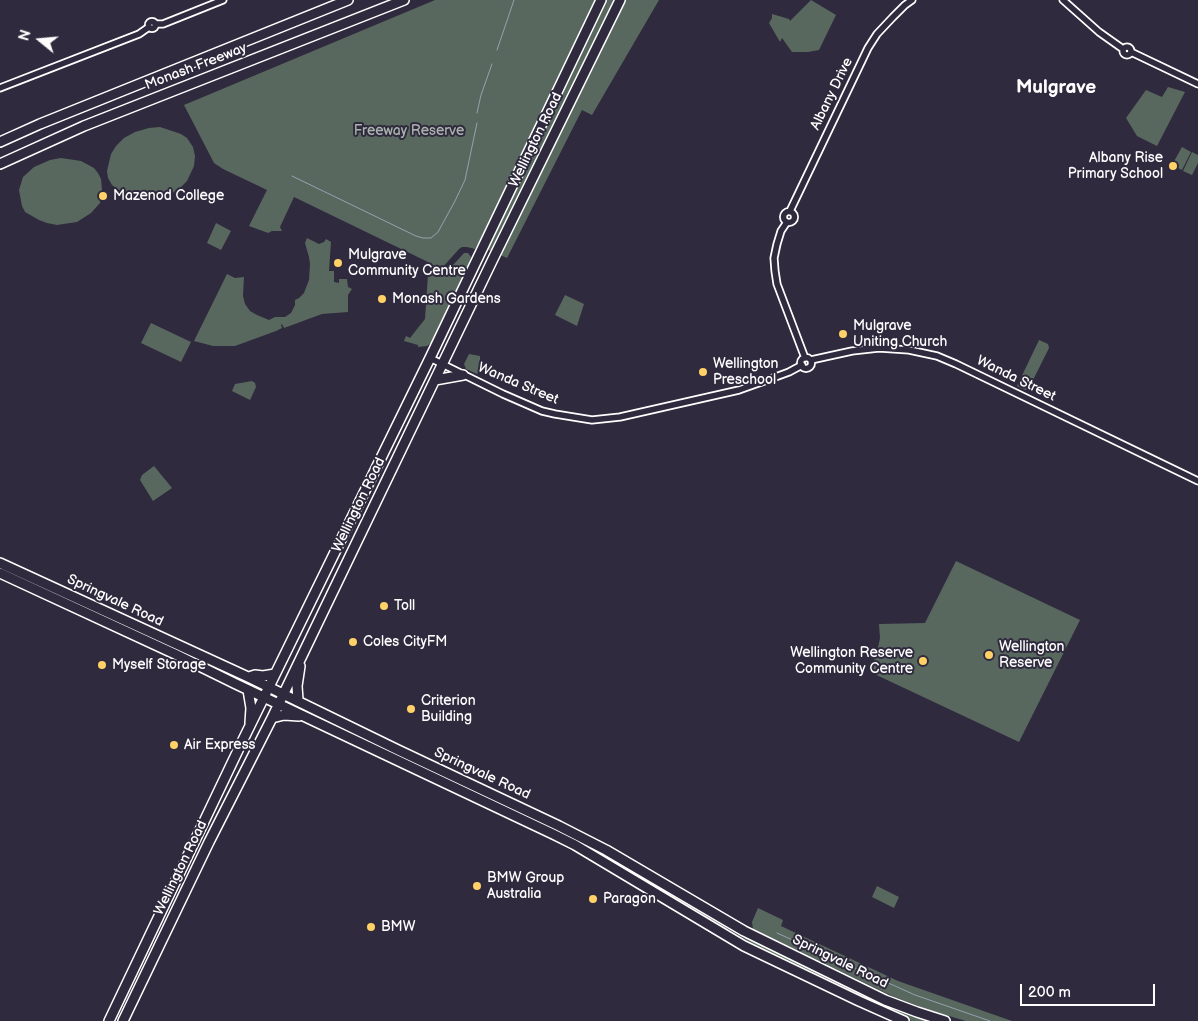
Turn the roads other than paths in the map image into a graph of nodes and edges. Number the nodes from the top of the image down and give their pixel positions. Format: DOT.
graph roads {
  1 [pos="223,0"];
  2 [pos="404,0"];
  3 [pos="601,0"];
  4 [pos="620,0"];
  5 [pos="626,0"];
  6 [pos="912,0"];
  7 [pos="1063,0"];
  8 [pos="344,1"];
  9 [pos="592,56"];
  10 [pos="1198,84"];
  11 [pos="0,88"];
  12 [pos="0,142"];
  13 [pos="0,164"];
  14 [pos="485,243"];
  15 [pos="498,249"];
  16 [pos="430,358"];
  17 [pos="808,359"];
  18 [pos="442,365"];
  19 [pos="802,365"];
  20 [pos="463,374"];
  21 [pos="435,380"];
  22 [pos="1198,481"];
  23 [pos="0,563"];
  24 [pos="0,573"];
  25 [pos="300,658"];
  26 [pos="275,674"];
  27 [pos="248,677"];
  28 [pos="269,687"];
  29 [pos="248,690"];
  30 [pos="284,694"];
  31 [pos="264,697"];
  32 [pos="298,700"];
  33 [pos="279,704"];
  34 [pos="302,716"];
  35 [pos="272,718"];
  36 [pos="250,725"];
  37 [pos="645,872"];
  38 [pos="639,884"];
  39 [pos="110,1021"];
  40 [pos="123,1021"];
  41 [pos="904,1021"];
  42 [pos="945,1021"];
  1 -- 11 [label="street"];
  2 -- 13 [label="highway, Monash Freeway"];
  3 -- 14 [label="highway, Wellington Road"];
  4 -- 9 [label="highway, Wellington Road"];
  5 -- 9 [label="highway"];
  6 -- 17 [label="street, Albany Drive"];
  7 -- 10 [label="street"];
  8 -- 12 [label="highway, Monash Freeway"];
  9 -- 15 [label="highway, Wellington Road"];
  14 -- 15 [label="highway"];
  14 -- 16 [label="highway, Wellington Road"];
  15 -- 18 [label="highway, Wellington Road"];
  16 -- 18 [label="street, Wanda Street"];
  16 -- 26 [label="highway, Wellington Road"];
  17 -- 19 [label="street"];
  17 -- 19 [label="street, Wanda Street"];
  17 -- 22 [label="street, Wanda Street"];
  18 -- 20 [label="street, Wanda Street"];
  18 -- 21 [label="highway, Wellington Road"];
  19 -- 20 [label="street, Wanda Street"];
  20 -- 21 [label="highway"];
  21 -- 25 [label="highway, Wellington Road"];
  23 -- 27 [label="highway, Springvale Road"];
  24 -- 29 [label="highway, Springvale Road"];
  25 -- 30 [label="highway, Wellington Road"];
  25 -- 32 [label="highway"];
  26 -- 27 [label="highway"];
  26 -- 28 [label="highway, Wellington Road"];
  27 -- 28 [label="highway, Springvale Road"];
  28 -- 30 [label="highway, Springvale Road"];
  28 -- 31 [label="highway, Wellington Road"];
  29 -- 31 [label="highway, Springvale Road"];
  29 -- 36 [label="highway"];
  30 -- 32 [label="highway, Springvale Road"];
  30 -- 33 [label="highway, Wellington Road"];
  31 -- 33 [label="highway, Springvale Road"];
  31 -- 36 [label="highway, Wellington Road"];
  32 -- 37 [label="highway, Springvale Road"];
  33 -- 34 [label="highway, Springvale Road"];
  33 -- 35 [label="highway, Wellington Road"];
  34 -- 35 [label="highway"];
  34 -- 38 [label="highway, Springvale Road"];
  35 -- 40 [label="highway, Wellington Road"];
  36 -- 39 [label="highway, Wellington Road"];
  37 -- 38 [label="highway"];
  37 -- 42 [label="highway, Springvale Road"];
  38 -- 41 [label="highway, Springvale Road"];
}
